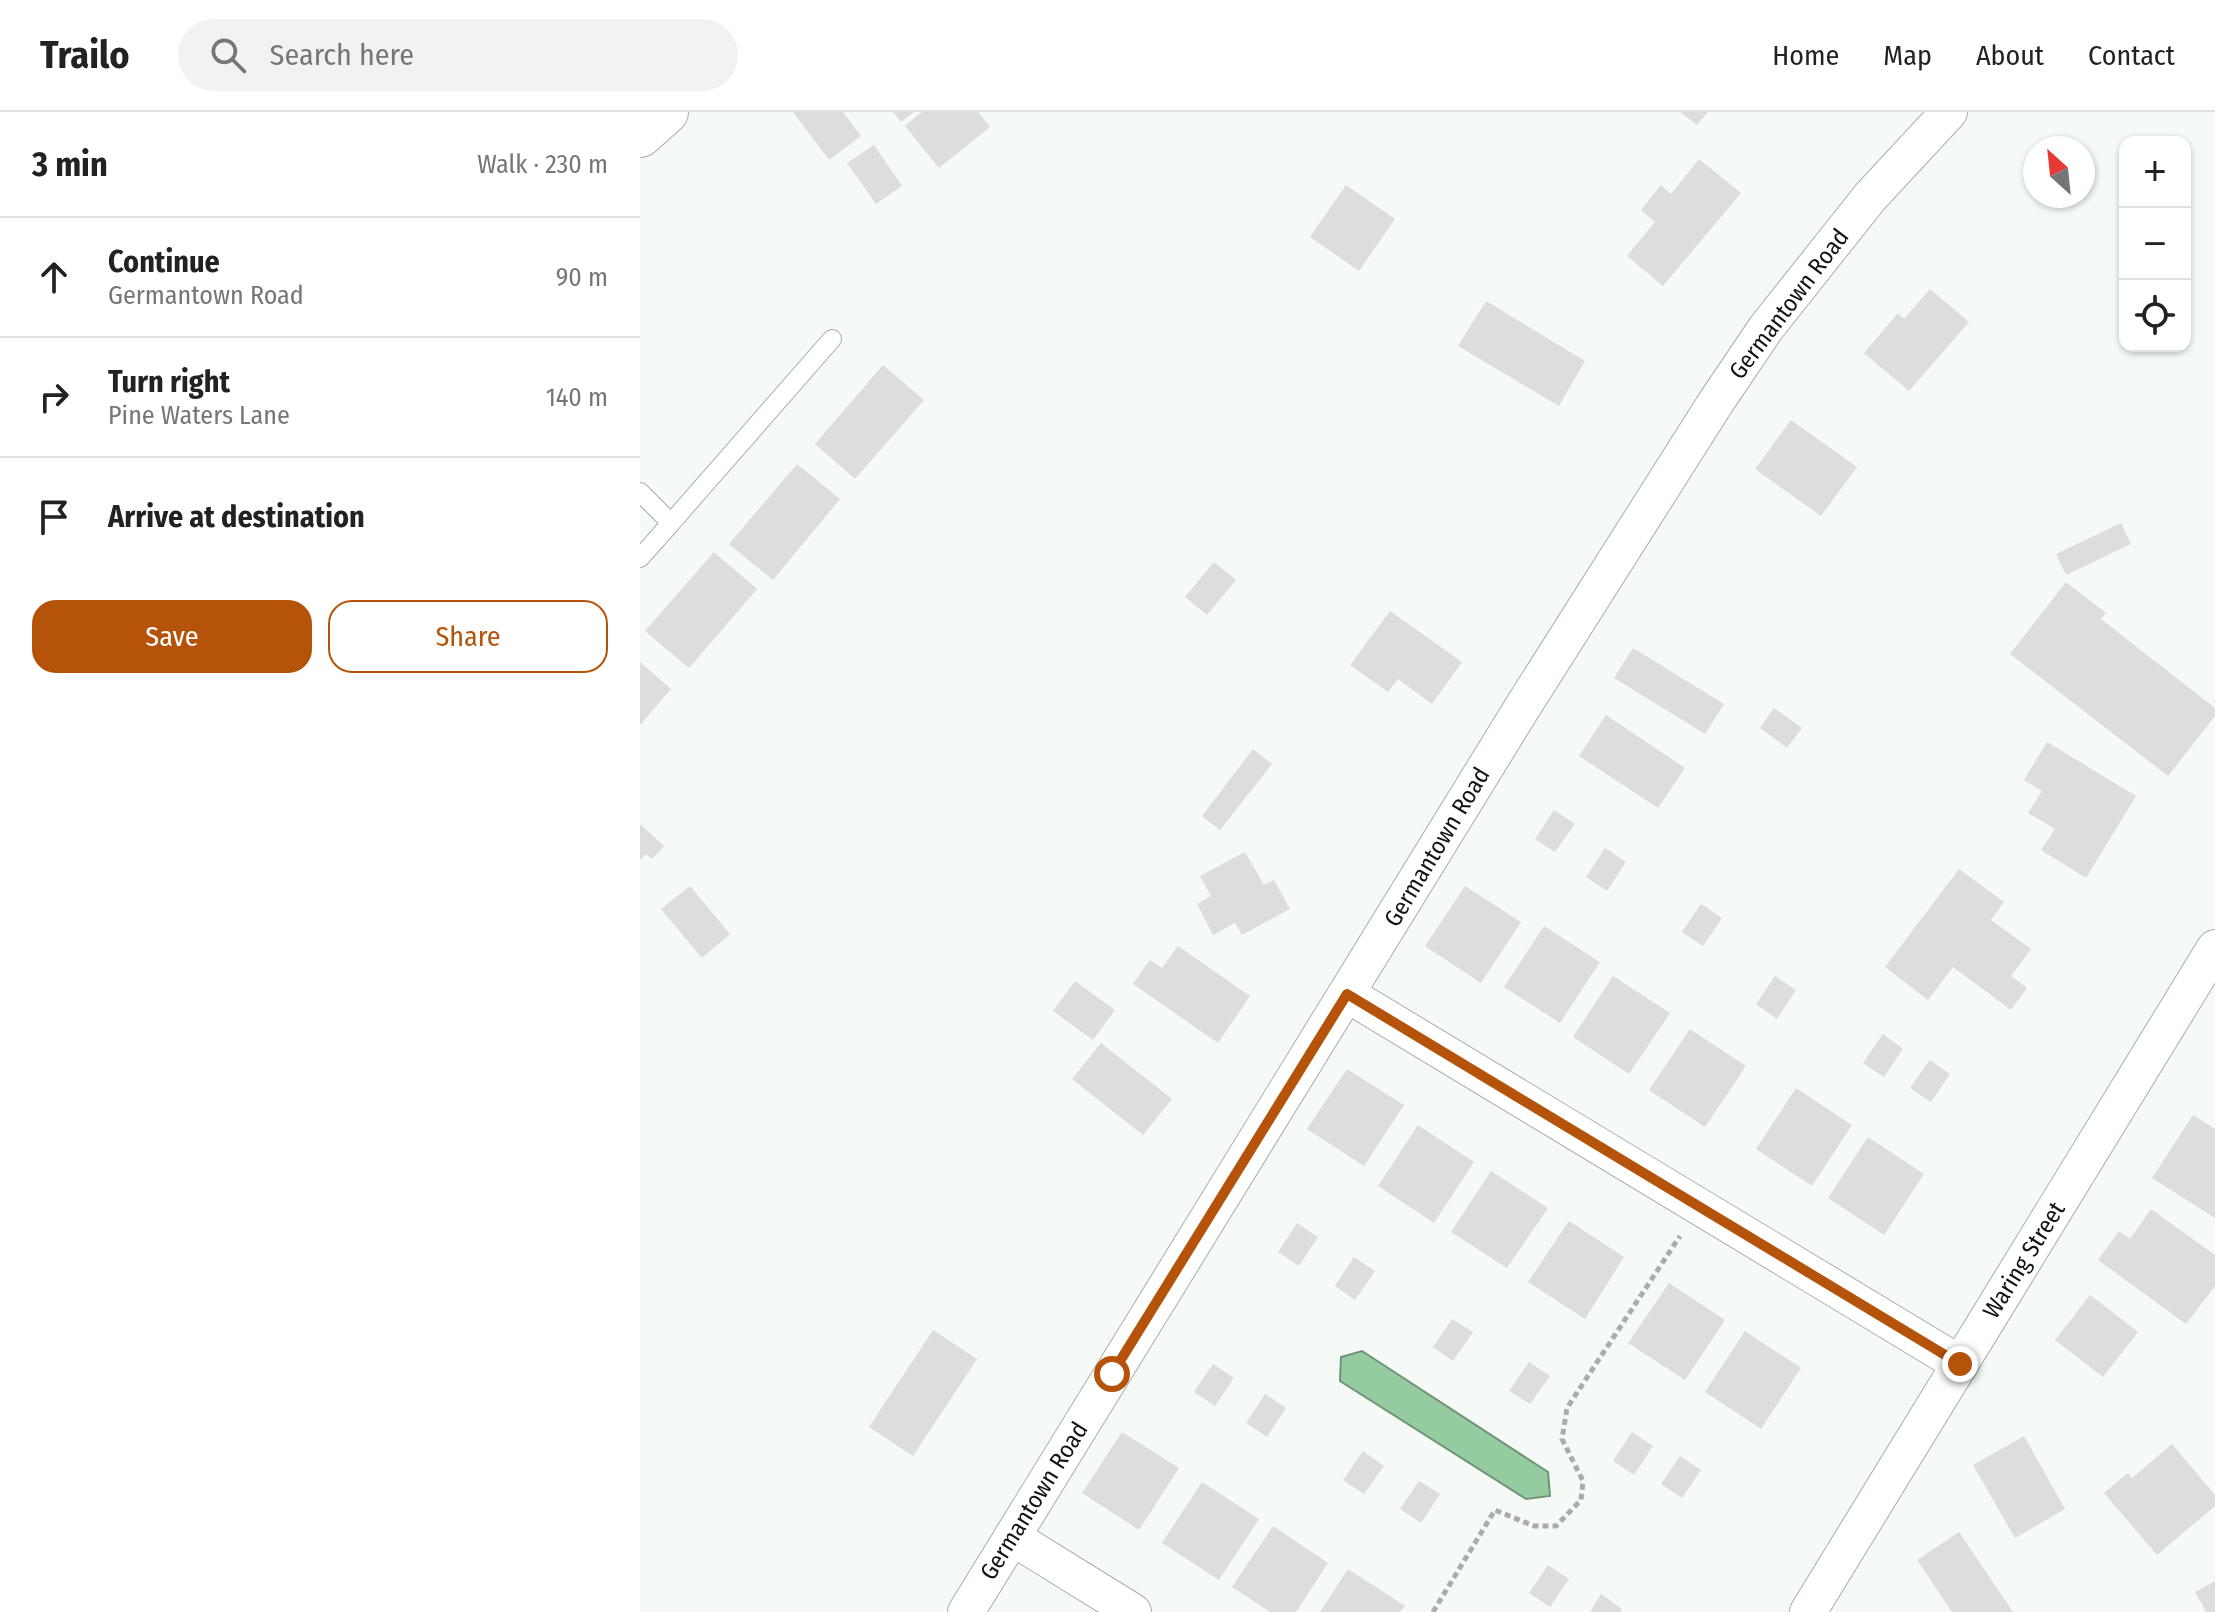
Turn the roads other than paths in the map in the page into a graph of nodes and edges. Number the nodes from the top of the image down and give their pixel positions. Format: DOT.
graph roads {
  1 [pos="666,112"];
  2 [pos="1949,112"];
  3 [pos="640,135"];
  4 [pos="832,339"];
  5 [pos="640,492"];
  6 [pos="671,523"];
  7 [pos="640,558"];
  8 [pos="2215,948"];
  9 [pos="1347,994"];
  10 [pos="1960,1364"];
  11 [pos="1012,1537"];
  12 [pos="966,1612"];
  13 [pos="1133,1612"];
  14 [pos="1808,1612"];
  1 -- 3 [label="street"];
  2 -- 9 [label="street, Germantown Road"];
  4 -- 6 [label="lane"];
  5 -- 6 [label="lane"];
  6 -- 7 [label="lane"];
  8 -- 10 [label="street, Waring Street"];
  9 -- 10 [label="street"];
  9 -- 11 [label="street, Germantown Road"];
  10 -- 14 [label="street, Waring Street"];
  11 -- 12 [label="street, Germantown Road"];
  11 -- 13 [label="street"];
}
